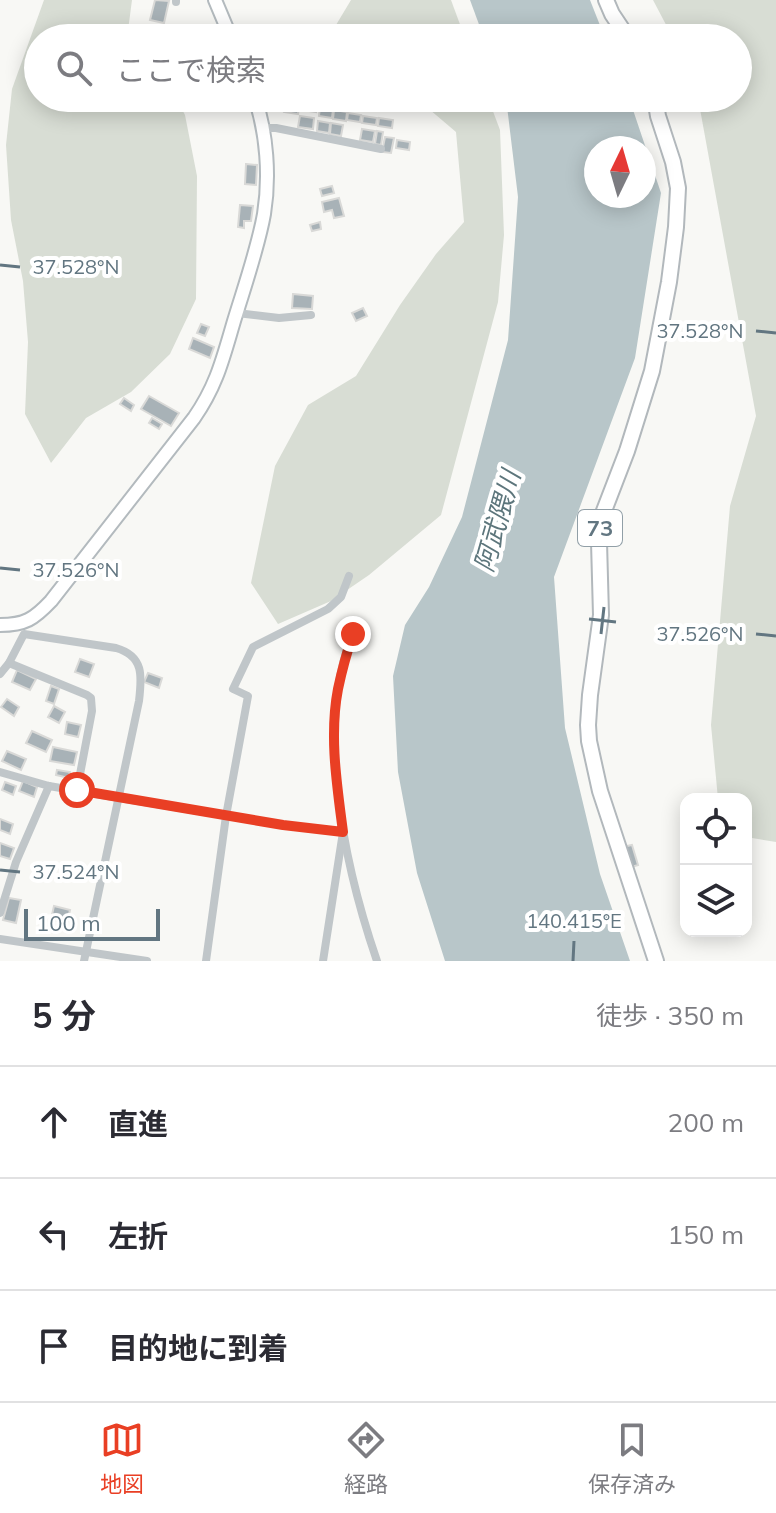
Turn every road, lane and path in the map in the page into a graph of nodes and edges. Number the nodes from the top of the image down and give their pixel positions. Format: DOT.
graph roads {
  1 [pos="215,0"];
  2 [pos="606,0"];
  3 [pos="225,24"];
  4 [pos="619,24"];
  5 [pos="259,112"];
  6 [pos="657,112"];
  7 [pos="263,128"];
  8 [pos="381,149"];
  9 [pos="237,313"];
  10 [pos="311,315"];
  11 [pos="349,576"];
  12 [pos="0,625"];
  13 [pos="357,625"];
  14 [pos="22,629"];
  15 [pos="9,663"];
  16 [pos="0,674"];
  17 [pos="0,772"];
  18 [pos="49,786"];
  19 [pos="77,790"];
  20 [pos="119,798"];
  21 [pos="226,816"];
  22 [pos="343,832"];
  23 [pos="0,913"];
  24 [pos="0,939"];
  25 [pos="85,956"];
  26 [pos="147,961"];
  27 [pos="206,961"];
  28 [pos="323,961"];
  29 [pos="377,961"];
  30 [pos="656,961"];
  1 -- 3 [label="street"];
  2 -- 4 [label="main road"];
  5 -- 7 [label="street"];
  6 -- 30 [label="main road, 73"];
  7 -- 8 [label="street"];
  7 -- 9 [label="street"];
  9 -- 10 [label="street"];
  9 -- 14 [label="street"];
  11 -- 21 [label="street"];
  12 -- 14 [label="street"];
  13 -- 22 [label="street"];
  14 -- 15 [label="street"];
  14 -- 20 [label="street"];
  15 -- 16 [label="street"];
  15 -- 19 [label="street"];
  17 -- 18 [label="street"];
  18 -- 19 [label="street"];
  18 -- 23 [label="street"];
  19 -- 20 [label="street"];
  20 -- 21 [label="street"];
  20 -- 25 [label="street"];
  21 -- 22 [label="street"];
  21 -- 27 [label="street"];
  22 -- 28 [label="street"];
  22 -- 29 [label="street"];
  24 -- 25 [label="street"];
  25 -- 26 [label="street"];
}
